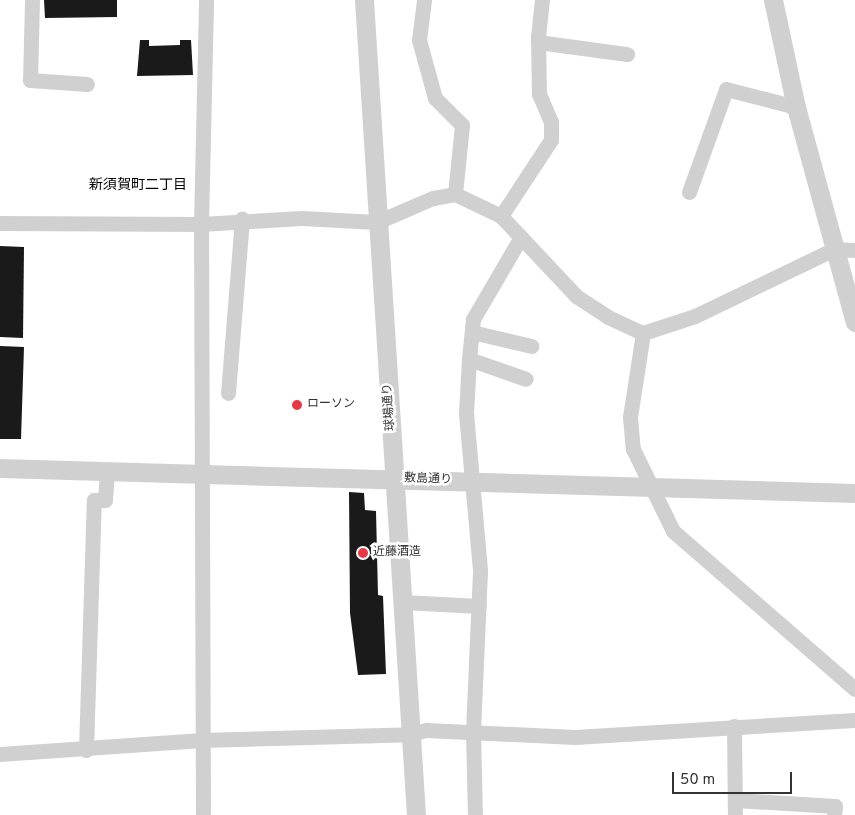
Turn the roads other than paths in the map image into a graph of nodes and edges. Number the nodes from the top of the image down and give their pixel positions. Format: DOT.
graph roads {
  1 [pos="32,0"];
  2 [pos="206,0"];
  3 [pos="364,0"];
  4 [pos="424,0"];
  5 [pos="542,0"];
  6 [pos="773,0"];
  7 [pos="538,42"];
  8 [pos="627,54"];
  9 [pos="87,84"];
  10 [pos="796,107"];
  11 [pos="689,192"];
  12 [pos="455,194"];
  13 [pos="501,216"];
  14 [pos="242,219"];
  15 [pos="377,222"];
  16 [pos="0,223"];
  17 [pos="201,224"];
  18 [pos="521,237"];
  19 [pos="834,250"];
  20 [pos="855,250"];
  21 [pos="855,322"];
  22 [pos="472,332"];
  23 [pos="643,332"];
  24 [pos="531,346"];
  25 [pos="469,359"];
  26 [pos="526,379"];
  27 [pos="228,394"];
  28 [pos="0,468"];
  29 [pos="107,471"];
  30 [pos="202,472"];
  31 [pos="395,479"];
  32 [pos="473,481"];
  33 [pos="652,488"];
  34 [pos="855,493"];
  35 [pos="404,602"];
  36 [pos="479,606"];
  37 [pos="855,690"];
  38 [pos="855,720"];
  39 [pos="734,726"];
  40 [pos="473,730"];
  41 [pos="411,734"];
  42 [pos="202,740"];
  43 [pos="86,750"];
  44 [pos="0,754"];
  45 [pos="735,808"];
  46 [pos="203,815"];
  47 [pos="416,815"];
  48 [pos="475,815"];
  49 [pos="834,815"];
  1 -- 9 [label="street"];
  2 -- 17 [label="street"];
  3 -- 15 [label="street, 球場通り"];
  4 -- 12 [label="street"];
  5 -- 7 [label="street"];
  6 -- 10 [label="street"];
  7 -- 8 [label="street"];
  7 -- 13 [label="street"];
  10 -- 11 [label="street"];
  10 -- 19 [label="street"];
  12 -- 13 [label="street"];
  12 -- 15 [label="street"];
  13 -- 18 [label="street"];
  14 -- 15 [label="street"];
  14 -- 17 [label="street"];
  14 -- 27 [label="street"];
  15 -- 31 [label="street, 球場通り"];
  16 -- 17 [label="street"];
  17 -- 30 [label="street"];
  18 -- 22 [label="street"];
  18 -- 23 [label="street"];
  19 -- 20 [label="street"];
  19 -- 21 [label="street"];
  19 -- 23 [label="street"];
  22 -- 24 [label="street"];
  22 -- 25 [label="street"];
  23 -- 33 [label="street"];
  25 -- 26 [label="street"];
  25 -- 32 [label="street"];
  28 -- 29 [label="street, 敷島通り"];
  29 -- 30 [label="street, 敷島通り"];
  29 -- 43 [label="street"];
  30 -- 31 [label="street, 敷島通り"];
  30 -- 42 [label="street"];
  31 -- 32 [label="street, 敷島通り"];
  31 -- 35 [label="street, 球場通り"];
  32 -- 33 [label="street, 敷島通り"];
  32 -- 36 [label="street"];
  33 -- 34 [label="street, 敷島通り"];
  33 -- 37 [label="street"];
  35 -- 36 [label="street"];
  35 -- 41 [label="street, 球場通り"];
  36 -- 40 [label="street"];
  38 -- 39 [label="street"];
  39 -- 40 [label="street"];
  39 -- 45 [label="street"];
  40 -- 41 [label="street"];
  40 -- 48 [label="street"];
  41 -- 42 [label="street"];
  41 -- 47 [label="street, 球場通り"];
  42 -- 43 [label="street"];
  42 -- 46 [label="street"];
  43 -- 44 [label="street"];
  45 -- 49 [label="street"];
}
